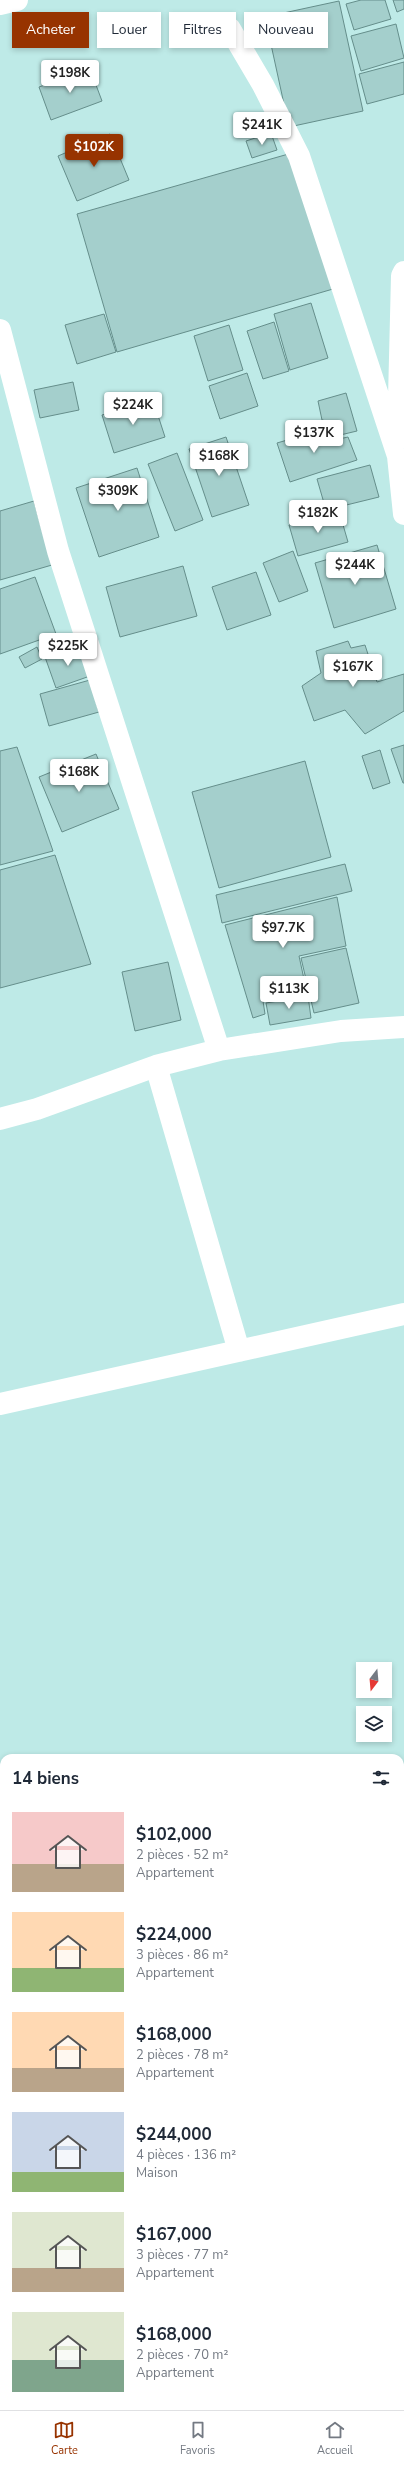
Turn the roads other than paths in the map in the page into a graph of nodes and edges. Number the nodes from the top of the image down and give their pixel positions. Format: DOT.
graph roads {
  1 [pos="18,0"];
  2 [pos="0,4"];
  3 [pos="236,39"];
  4 [pos="404,272"];
  5 [pos="0,330"];
  6 [pos="398,456"];
  7 [pos="404,514"];
  8 [pos="404,1027"];
  9 [pos="219,1050"];
  10 [pos="156,1066"];
  11 [pos="0,1119"];
  12 [pos="404,1314"];
  13 [pos="240,1351"];
  14 [pos="0,1404"];
  1 -- 2 [label="main road"];
  3 -- 6 [label="main road"];
  4 -- 6 [label="main road"];
  5 -- 9 [label="main road"];
  6 -- 7 [label="main road"];
  8 -- 9 [label="main road"];
  9 -- 10 [label="main road"];
  10 -- 11 [label="main road"];
  10 -- 13 [label="main road"];
  12 -- 13 [label="main road"];
  13 -- 14 [label="main road"];
}
